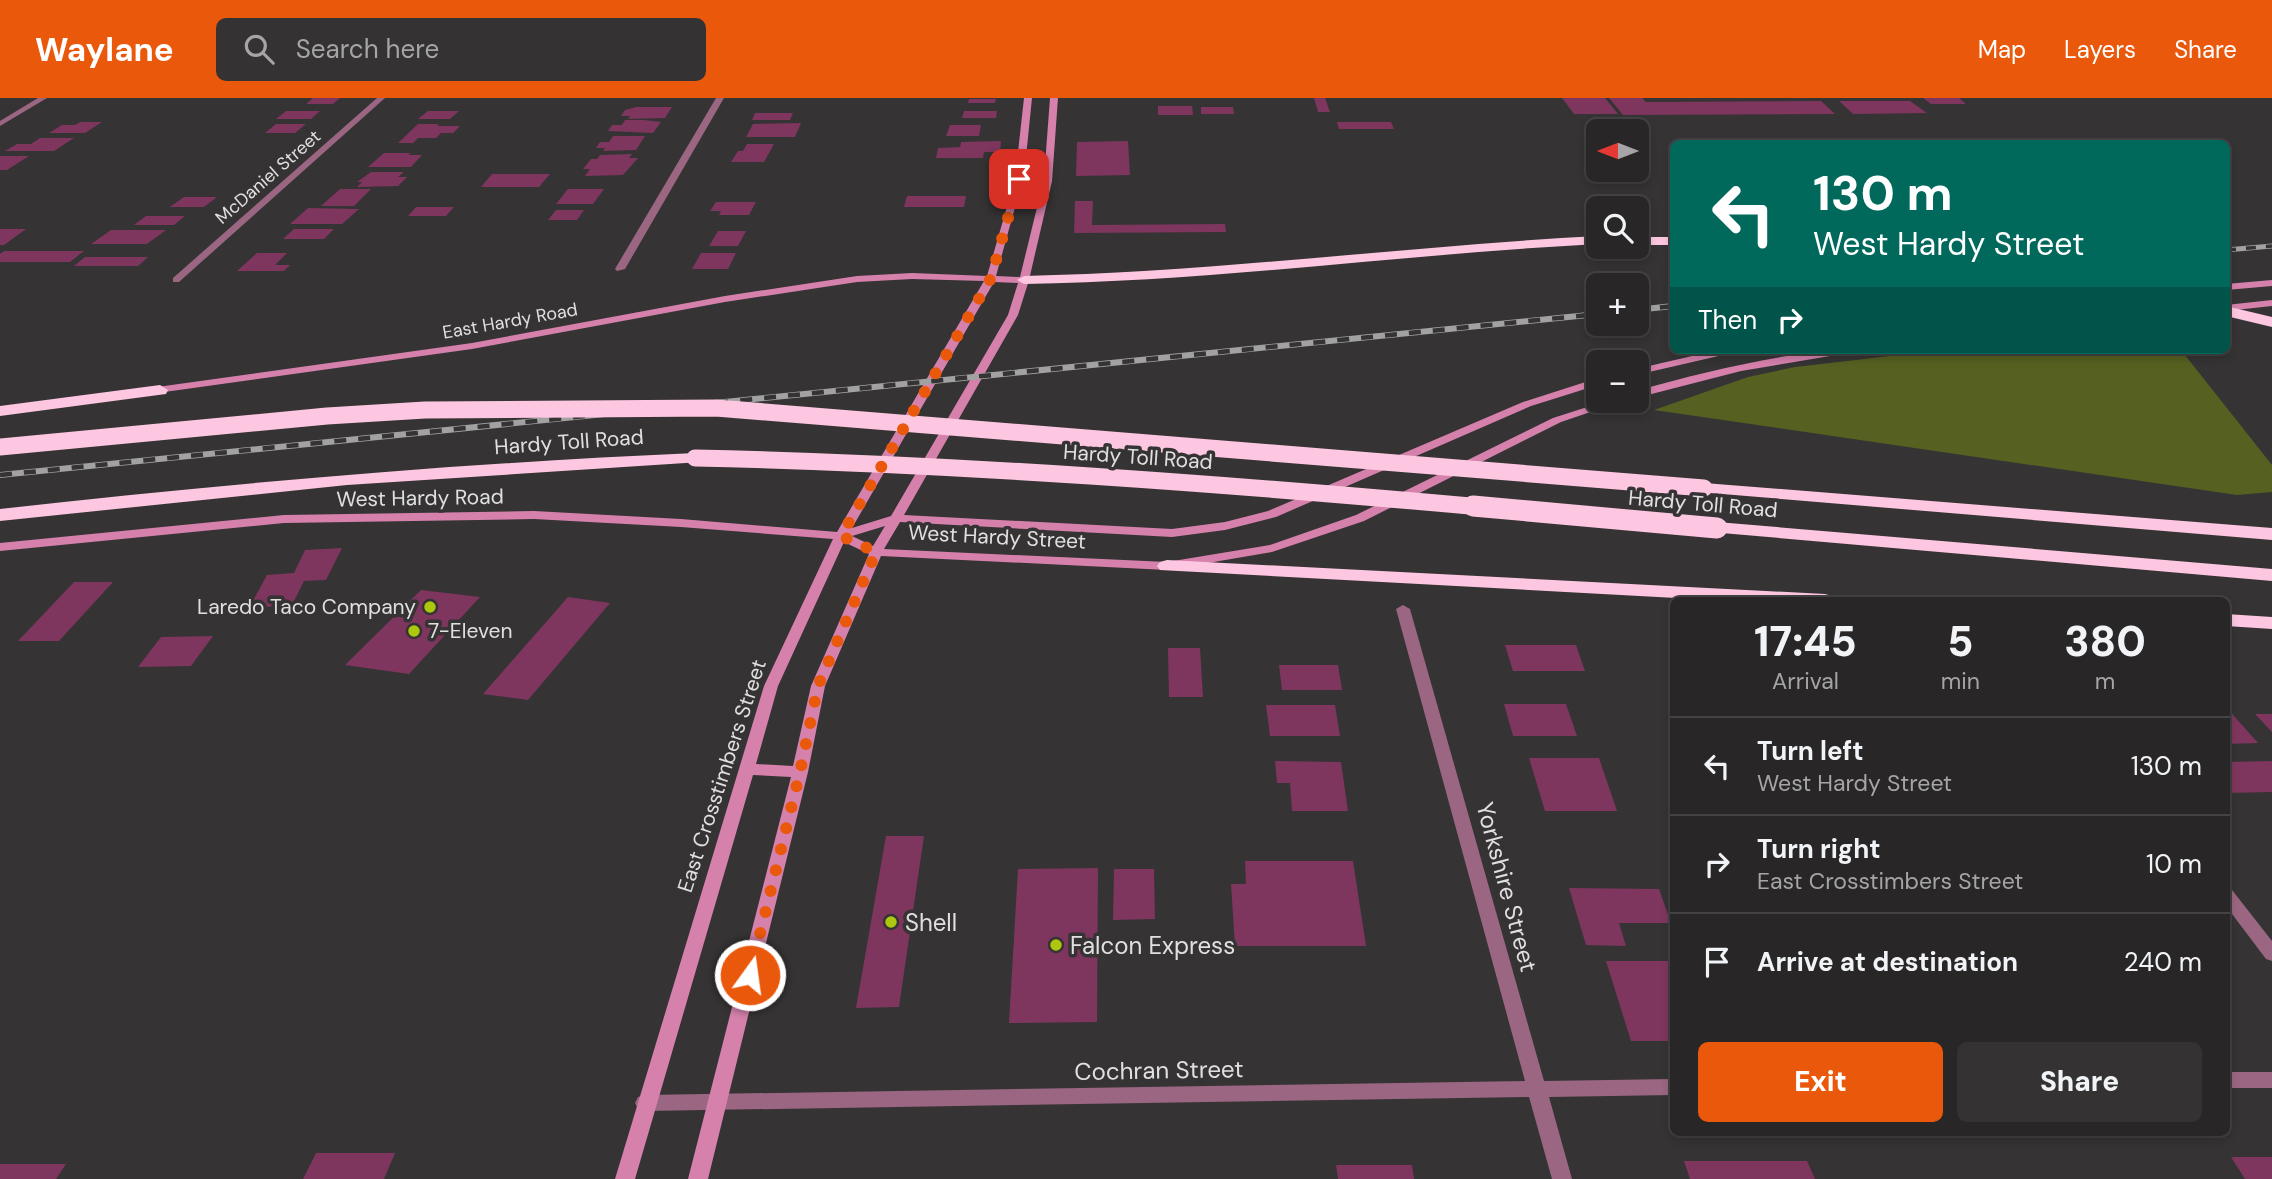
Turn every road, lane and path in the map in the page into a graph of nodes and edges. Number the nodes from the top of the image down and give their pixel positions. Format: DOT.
graph roads {
  1 [pos="43,98"];
  2 [pos="381,98"];
  3 [pos="720,98"];
  4 [pos="1028,98"];
  5 [pos="1054,98"];
  6 [pos="1052,123"];
  7 [pos="0,124"];
  8 [pos="1026,124"];
  9 [pos="1019,179"];
  10 [pos="1048,181"];
  11 [pos="1586,241"];
  12 [pos="1649,241"];
  13 [pos="1670,241"];
  14 [pos="620,269"];
  15 [pos="991,278"];
  16 [pos="176,280"];
  17 [pos="1024,281"];
  18 [pos="2272,283"];
  19 [pos="2230,287"];
  20 [pos="2272,303"];
  21 [pos="2230,309"];
  22 [pos="2230,311"];
  23 [pos="2272,322"];
  24 [pos="1715,354"];
  25 [pos="1815,354"];
  26 [pos="1649,369"];
  27 [pos="1586,386"];
  28 [pos="160,390"];
  29 [pos="1649,391"];
  30 [pos="0,409"];
  31 [pos="1586,411"];
  32 [pos="0,447"];
  33 [pos="0,515"];
  34 [pos="896,518"];
  35 [pos="2272,534"];
  36 [pos="841,536"];
  37 [pos="0,547"];
  38 [pos="876,552"];
  39 [pos="1167,566"];
  40 [pos="2272,575"];
  41 [pos="1767,597"];
  42 [pos="1403,609"];
  43 [pos="2230,620"];
  44 [pos="2272,623"];
  45 [pos="745,769"];
  46 [pos="800,772"];
  47 [pos="2230,899"];
  48 [pos="2272,954"];
  49 [pos="2230,1080"];
  50 [pos="2272,1080"];
  51 [pos="1670,1087"];
  52 [pos="1538,1089"];
  53 [pos="718,1101"];
  54 [pos="645,1103"];
  55 [pos="625,1179"];
  56 [pos="698,1179"];
  57 [pos="1562,1179"];
  1 -- 7 [label="street"];
  2 -- 16 [label="street, McDaniel Street"];
  3 -- 14 [label="street"];
  4 -- 8 [label="main road, East Crosstimbers Street"];
  5 -- 6 [label="main road"];
  6 -- 8 [label="main road"];
  6 -- 10 [label="main road"];
  8 -- 9 [label="main road, East Crosstimbers Street"];
  9 -- 10 [label="main road"];
  9 -- 15 [label="main road, East Crosstimbers Street"];
  10 -- 17 [label="main road"];
  11 -- 17 [label="highway"];
  12 -- 13 [label="highway"];
  15 -- 17 [label="main road, East Hardy Road"];
  15 -- 28 [label="main road, East Hardy Road"];
  15 -- 36 [label="main road, East Crosstimbers Street"];
  17 -- 34 [label="main road"];
  18 -- 19 [label="main road"];
  20 -- 21 [label="main road"];
  22 -- 23 [label="highway"];
  24 -- 26 [label="main road"];
  25 -- 29 [label="main road"];
  27 -- 34 [label="main road, West Hardy Street"];
  28 -- 30 [label="highway"];
  31 -- 39 [label="main road, West Hardy Street"];
  32 -- 35 [label="highway, Hardy Toll Road, bridge"];
  33 -- 40 [label="highway, Hardy Toll Road, bridge"];
  34 -- 36 [label="main road, West Hardy Street"];
  34 -- 38 [label="main road"];
  36 -- 37 [label="main road, West Hardy Road"];
  36 -- 38 [label="main road, West Hardy Street"];
  36 -- 45 [label="main road, East Crosstimbers Street"];
  38 -- 39 [label="main road, West Hardy Street"];
  38 -- 46 [label="main road"];
  39 -- 41 [label="highway"];
  42 -- 52 [label="street, Yorkshire Street"];
  43 -- 44 [label="highway"];
  45 -- 46 [label="main road"];
  45 -- 54 [label="main road, East Crosstimbers Street"];
  46 -- 53 [label="main road"];
  47 -- 48 [label="street"];
  49 -- 50 [label="street"];
  51 -- 52 [label="street, Cochran Street"];
  52 -- 53 [label="street, Cochran Street"];
  52 -- 57 [label="street, Yorkshire Street"];
  53 -- 54 [label="street, Cochran Street"];
  53 -- 56 [label="main road"];
  54 -- 55 [label="main road, East Crosstimbers Street"];
}
